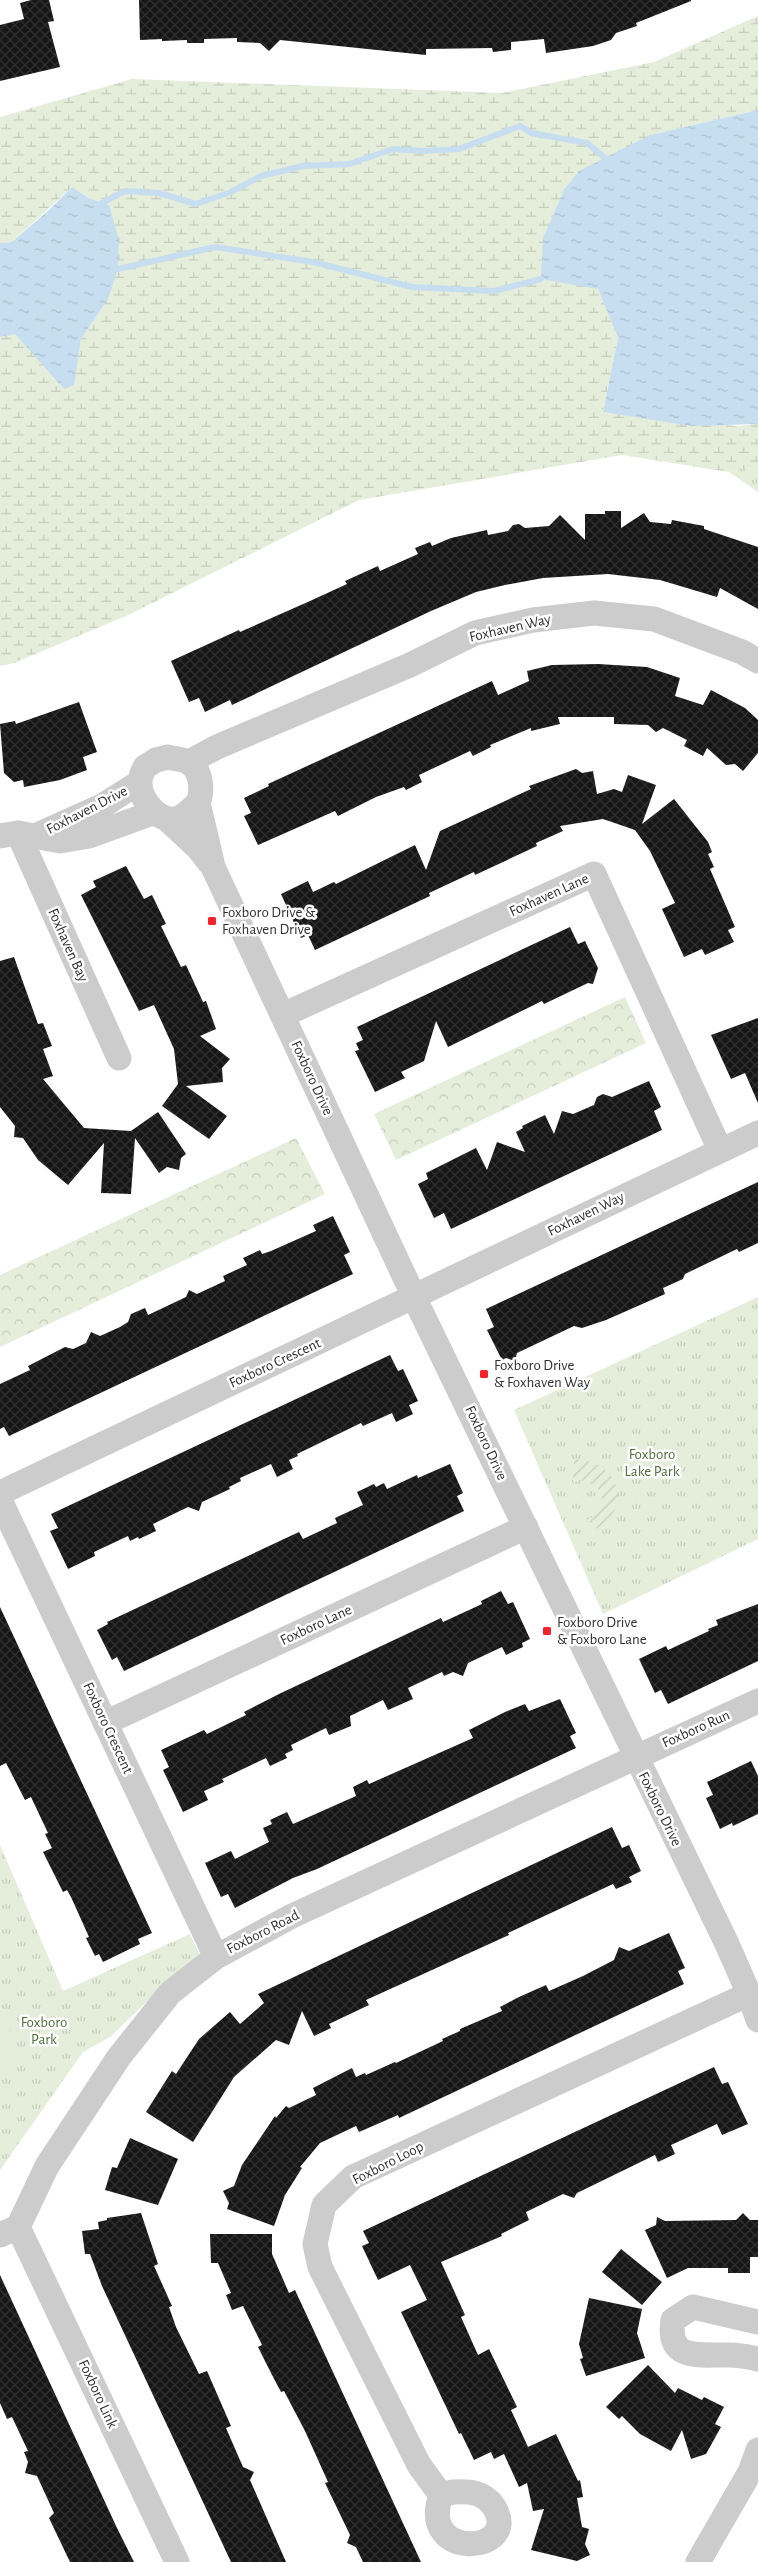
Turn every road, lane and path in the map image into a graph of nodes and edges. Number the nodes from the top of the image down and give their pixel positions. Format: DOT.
graph roads {
  1 [pos="758,661"];
  2 [pos="244,736"];
  3 [pos="189,762"];
  4 [pos="140,782"];
  5 [pos="200,796"];
  6 [pos="161,816"];
  7 [pos="17,835"];
  8 [pos="213,867"];
  9 [pos="283,1015"];
  10 [pos="119,1058"];
  11 [pos="758,1133"];
  12 [pos="720,1150"];
  13 [pos="414,1298"];
  14 [pos="0,1493"];
  15 [pos="0,1500"];
  16 [pos="526,1528"];
  17 [pos="758,1701"];
  18 [pos="105,1723"];
  19 [pos="635,1757"];
  20 [pos="216,1956"];
  21 [pos="749,1994"];
  22 [pos="758,2020"];
  23 [pos="9,2231"];
  24 [pos="758,2322"];
  25 [pos="758,2359"];
  26 [pos="758,2450"];
  27 [pos="441,2495"];
  28 [pos="698,2558"];
  29 [pos="177,2562"];
  1 -- 2 [label="street, Foxhaven Way"];
  2 -- 3 [label="street, Foxhaven Way"];
  2 -- 5 [label="street, Foxhaven Way"];
  3 -- 4 [label="street"];
  3 -- 5 [label="street"];
  4 -- 6 [label="street"];
  4 -- 7 [label="street, Foxhaven Drive"];
  5 -- 6 [label="street"];
  5 -- 8 [label="street, Foxboro Drive"];
  6 -- 7 [label="street, Foxhaven Drive"];
  6 -- 8 [label="street, Foxboro Drive"];
  7 -- 10 [label="street, Foxhaven Bay"];
  8 -- 9 [label="street, Foxboro Drive"];
  9 -- 12 [label="street, Foxhaven Lane"];
  9 -- 13 [label="street, Foxboro Drive"];
  11 -- 12 [label="street, Foxhaven Way"];
  12 -- 13 [label="street, Foxhaven Way"];
  13 -- 14 [label="street, Foxboro Crescent"];
  13 -- 16 [label="street, Foxboro Drive"];
  15 -- 18 [label="street, Foxboro Crescent"];
  16 -- 18 [label="street, Foxboro Lane"];
  16 -- 19 [label="street, Foxboro Drive"];
  17 -- 19 [label="street, Foxboro Run"];
  18 -- 20 [label="street, Foxboro Crescent"];
  19 -- 20 [label="street, Foxboro Road"];
  19 -- 21 [label="street, Foxboro Drive"];
  20 -- 23 [label="street, Foxboro Road"];
  21 -- 22 [label="street, Foxboro Drive"];
  21 -- 27 [label="street, Foxboro Loop"];
  23 -- 29 [label="street, Foxboro Link"];
  24 -- 25 [label="street"];
  26 -- 28 [label="street"];
}
